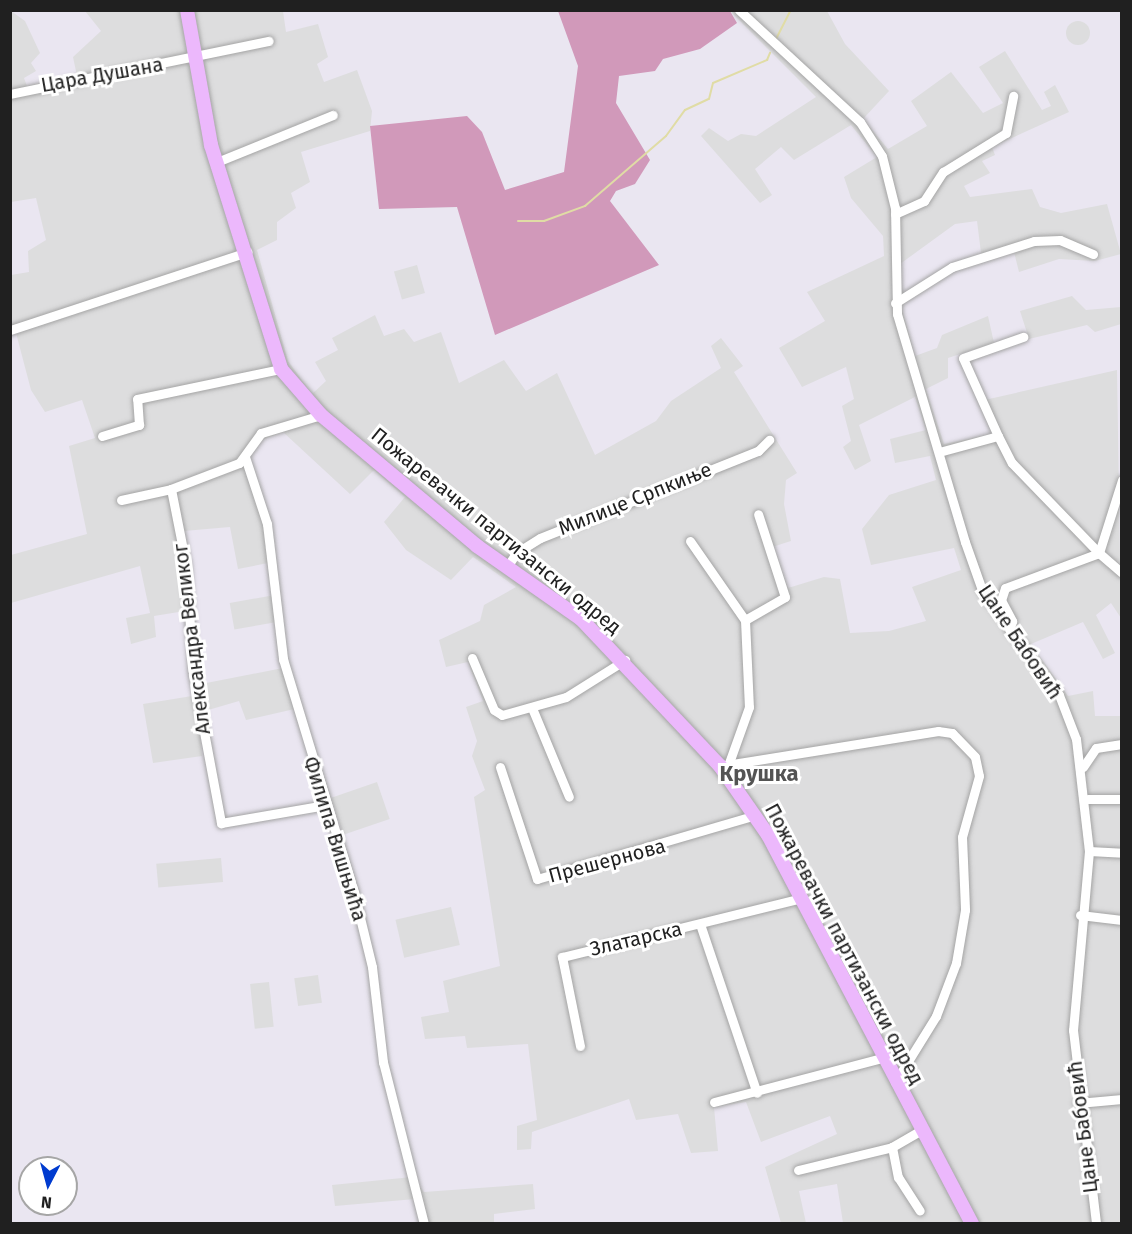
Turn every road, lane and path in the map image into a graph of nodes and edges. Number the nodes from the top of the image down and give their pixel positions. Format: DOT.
graph roads {
  1 [pos="187,10"];
  2 [pos="739,10"];
  3 [pos="269,42"];
  4 [pos="195,58"];
  5 [pos="10,94"];
  6 [pos="1013,96"];
  7 [pos="333,115"];
  8 [pos="217,162"];
  9 [pos="895,214"];
  10 [pos="247,252"];
  11 [pos="1093,254"];
  12 [pos="895,303"];
  13 [pos="10,330"];
  14 [pos="1023,337"];
  15 [pos="281,369"];
  16 [pos="321,415"];
  17 [pos="102,436"];
  18 [pos="998,436"];
  19 [pos="769,440"];
  20 [pos="939,452"];
  21 [pos="245,457"];
  22 [pos="1122,480"];
  23 [pos="171,489"];
  24 [pos="121,500"];
  25 [pos="758,514"];
  26 [pos="690,541"];
  27 [pos="1099,553"];
  28 [pos="507,567"];
  29 [pos="1122,573"];
  30 [pos="745,620"];
  31 [pos="1009,630"];
  32 [pos="472,658"];
  33 [pos="625,660"];
  34 [pos="532,708"];
  35 [pos="1122,744"];
  36 [pos="724,765"];
  37 [pos="500,767"];
  38 [pos="1083,767"];
  39 [pos="568,797"];
  40 [pos="1088,799"];
  41 [pos="1122,799"];
  42 [pos="325,805"];
  43 [pos="756,814"];
  44 [pos="1089,851"];
  45 [pos="1122,853"];
  46 [pos="798,899"];
  47 [pos="1080,915"];
  48 [pos="1122,920"];
  49 [pos="700,924"];
  50 [pos="580,1046"];
  51 [pos="882,1058"];
  52 [pos="895,1082"];
  53 [pos="757,1093"];
  54 [pos="1122,1099"];
  55 [pos="714,1102"];
  56 [pos="1078,1103"];
  57 [pos="921,1131"];
  58 [pos="892,1147"];
  59 [pos="798,1170"];
  60 [pos="920,1211"];
  61 [pos="424,1224"];
  62 [pos="972,1224"];
  63 [pos="1096,1224"];
  1 -- 4 [label="street, Пожаревачки партизански одред"];
  2 -- 9 [label="street, Цане Бабовић"];
  3 -- 4 [label="street"];
  4 -- 5 [label="street, Цара Душана"];
  4 -- 8 [label="street, Пожаревачки партизански одред"];
  6 -- 9 [label="street"];
  7 -- 8 [label="street"];
  8 -- 10 [label="street, Пожаревачки партизански одред"];
  9 -- 12 [label="street, Цане Бабовић"];
  10 -- 13 [label="street"];
  10 -- 15 [label="street, Пожаревачки партизански одред"];
  11 -- 12 [label="street"];
  12 -- 20 [label="street, Цане Бабовић"];
  14 -- 18 [label="street"];
  15 -- 16 [label="street, Пожаревачки партизански одред"];
  15 -- 17 [label="street"];
  16 -- 21 [label="street"];
  16 -- 28 [label="street, Пожаревачки партизански одред"];
  18 -- 20 [label="street"];
  18 -- 27 [label="street"];
  19 -- 28 [label="street, Милице Српкиње"];
  20 -- 31 [label="street, Цане Бабовић"];
  21 -- 23 [label="street"];
  21 -- 42 [label="street, Филипа Вишњића"];
  22 -- 27 [label="street"];
  23 -- 24 [label="street"];
  23 -- 42 [label="street, Александра Великог"];
  25 -- 30 [label="street"];
  26 -- 30 [label="street"];
  27 -- 29 [label="street"];
  27 -- 31 [label="street"];
  28 -- 33 [label="street, Пожаревачки партизански одред"];
  30 -- 36 [label="street"];
  31 -- 38 [label="street, Цане Бабовић"];
  32 -- 34 [label="street"];
  33 -- 34 [label="street"];
  33 -- 36 [label="street, Пожаревачки партизански одред"];
  34 -- 39 [label="street"];
  35 -- 38 [label="street"];
  36 -- 43 [label="street, Пожаревачки партизански одред"];
  36 -- 52 [label="street"];
  37 -- 43 [label="street, Прешернова"];
  38 -- 40 [label="street, Цане Бабовић"];
  40 -- 41 [label="street"];
  40 -- 44 [label="street, Цане Бабовић"];
  42 -- 61 [label="street, Филипа Вишњића"];
  43 -- 46 [label="street, Пожаревачки партизански одред"];
  44 -- 45 [label="street"];
  44 -- 47 [label="street, Цане Бабовић"];
  46 -- 49 [label="street, Златарска"];
  46 -- 51 [label="street, Пожаревачки партизански одред"];
  47 -- 48 [label="street"];
  47 -- 56 [label="street, Цане Бабовић"];
  49 -- 50 [label="street, Златарска"];
  49 -- 53 [label="street"];
  51 -- 52 [label="street, Пожаревачки партизански одред"];
  51 -- 53 [label="street"];
  52 -- 57 [label="street, Пожаревачки партизански одред"];
  53 -- 55 [label="street"];
  54 -- 56 [label="street"];
  56 -- 63 [label="street, Цане Бабовић"];
  57 -- 58 [label="street"];
  57 -- 62 [label="street, Пожаревачки партизански одред"];
  58 -- 59 [label="street"];
  58 -- 60 [label="street"];
}
